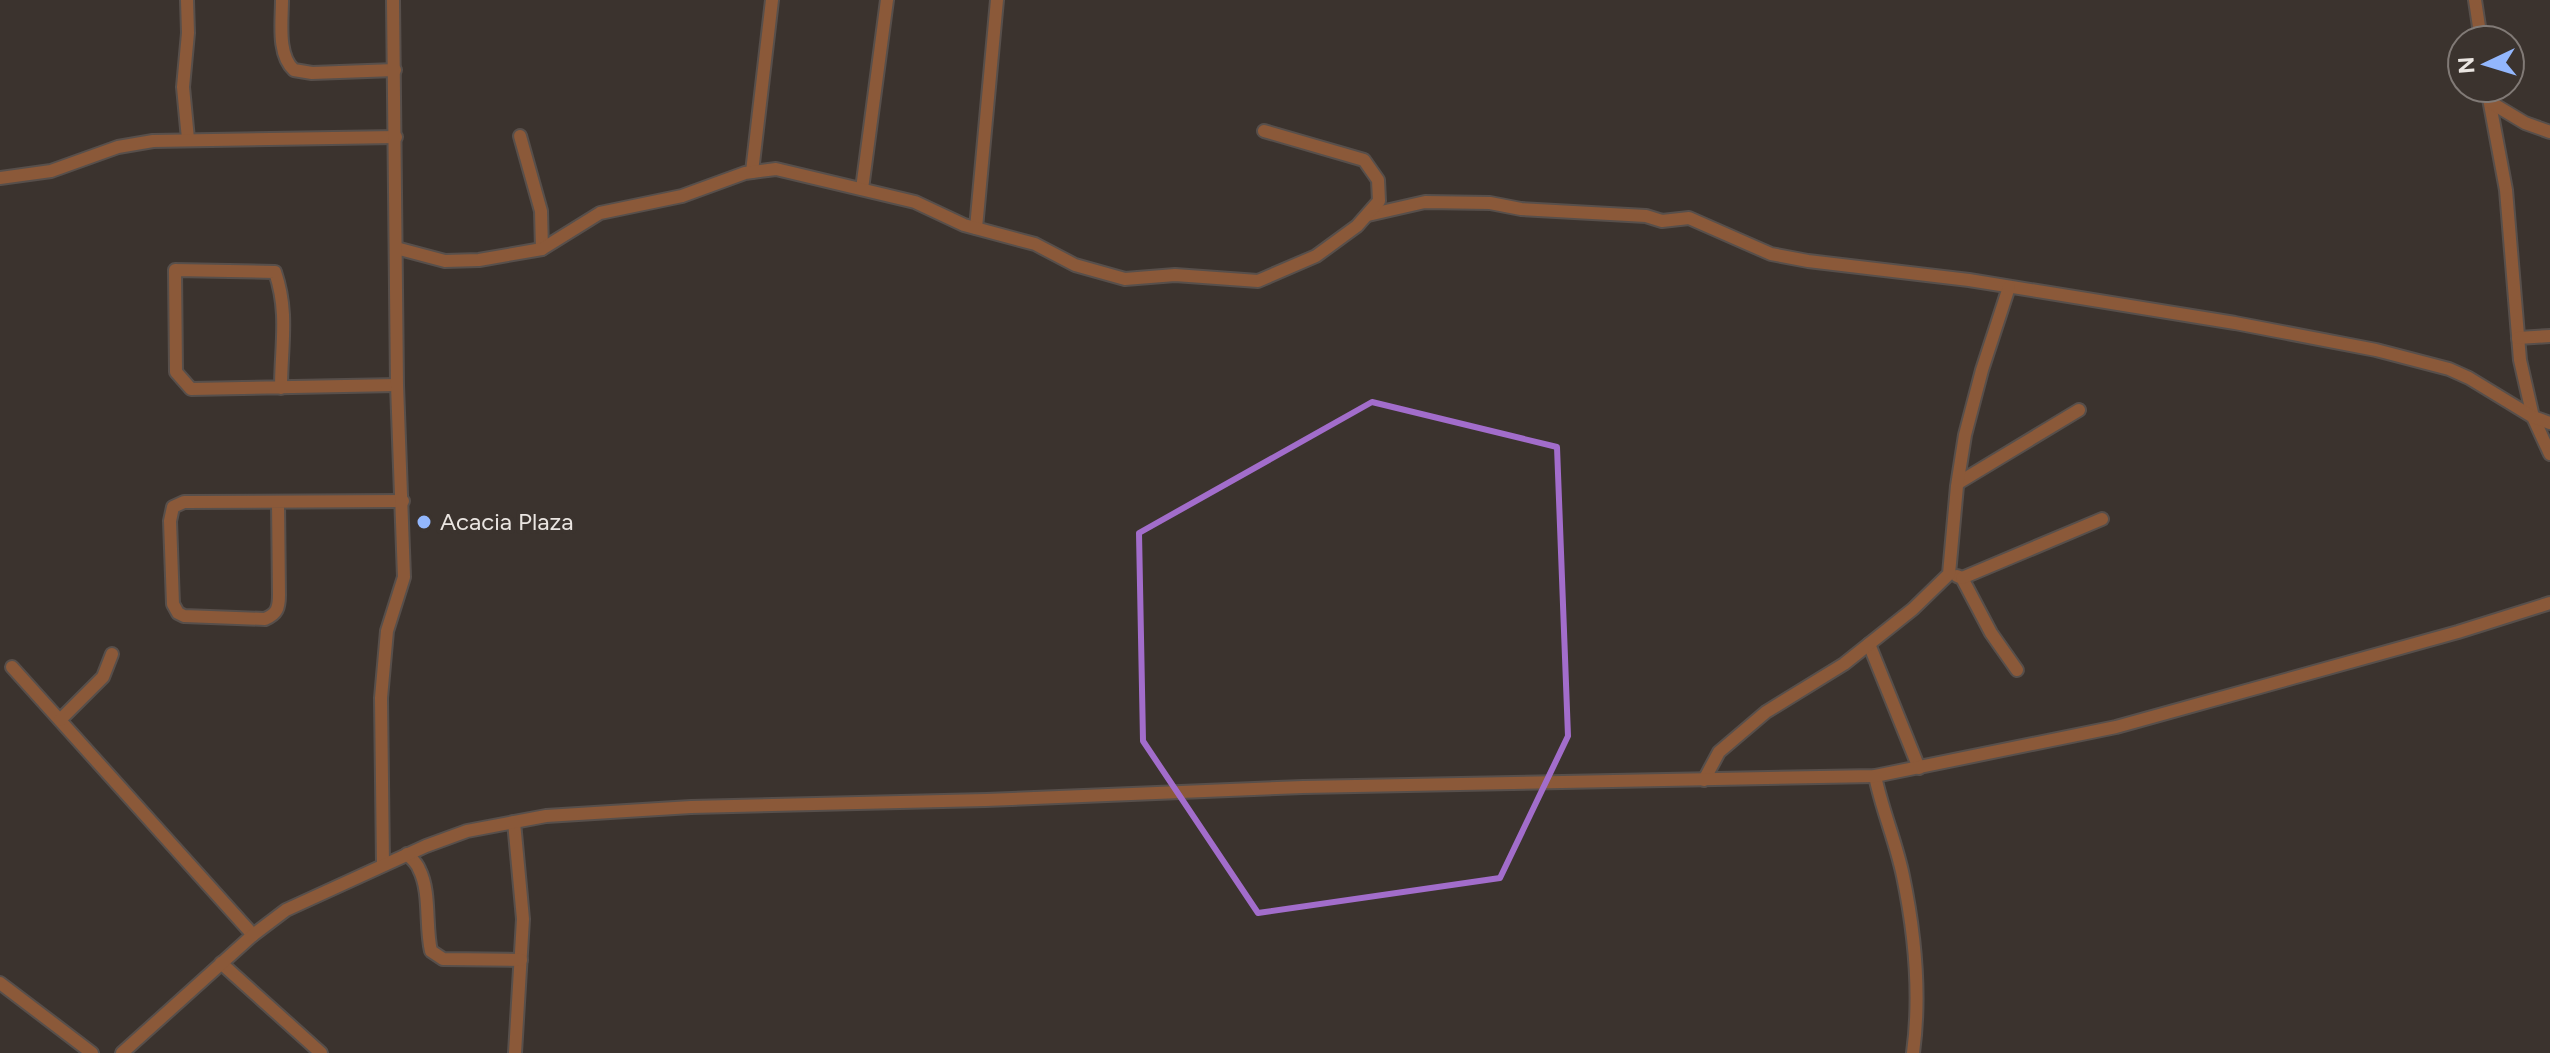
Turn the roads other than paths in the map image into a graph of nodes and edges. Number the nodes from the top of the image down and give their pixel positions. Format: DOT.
graph roads {
  1 [pos="187,0"];
  2 [pos="282,0"];
  3 [pos="393,0"];
  4 [pos="772,0"];
  5 [pos="887,0"];
  6 [pos="997,0"];
  7 [pos="2475,0"];
  8 [pos="2479,24"];
  9 [pos="395,70"];
  10 [pos="2490,104"];
  11 [pos="2493,104"];
  12 [pos="1264,131"];
  13 [pos="2550,132"];
  14 [pos="520,136"];
  15 [pos="396,137"];
  16 [pos="188,139"];
  17 [pos="752,172"];
  18 [pos="0,178"];
  19 [pos="862,189"];
  20 [pos="1368,215"];
  21 [pos="976,228"];
  22 [pos="396,248"];
  23 [pos="542,249"];
  24 [pos="2009,287"];
  25 [pos="2550,336"];
  26 [pos="2518,338"];
  27 [pos="397,385"];
  28 [pos="281,388"];
  29 [pos="2079,410"];
  30 [pos="2533,417"];
  31 [pos="2550,423"];
  32 [pos="2550,454"];
  33 [pos="1958,483"];
  34 [pos="403,501"];
  35 [pos="278,502"];
  36 [pos="2102,519"];
  37 [pos="1955,576"];
  38 [pos="2550,603"];
  39 [pos="1869,644"];
  40 [pos="112,654"];
  41 [pos="12,667"];
  42 [pos="2017,670"];
  43 [pos="60,720"];
  44 [pos="1919,768"];
  45 [pos="1875,776"];
  46 [pos="1704,780"];
  47 [pos="514,822"];
  48 [pos="407,854"];
  49 [pos="383,864"];
  50 [pos="253,935"];
  51 [pos="521,960"];
  52 [pos="221,963"];
  53 [pos="0,983"];
  54 [pos="92,1053"];
  55 [pos="122,1053"];
  56 [pos="321,1053"];
  57 [pos="515,1053"];
  58 [pos="1913,1053"];
  1 -- 16 [label="street"];
  2 -- 9 [label="street"];
  3 -- 9 [label="street"];
  4 -- 17 [label="street"];
  5 -- 19 [label="street"];
  6 -- 21 [label="street"];
  7 -- 8 [label="street"];
  9 -- 15 [label="street"];
  10 -- 26 [label="street"];
  11 -- 13 [label="street"];
  12 -- 20 [label="street"];
  14 -- 23 [label="street"];
  15 -- 16 [label="street"];
  15 -- 22 [label="street"];
  16 -- 18 [label="street"];
  17 -- 19 [label="street"];
  17 -- 23 [label="street"];
  19 -- 21 [label="street"];
  20 -- 21 [label="street"];
  20 -- 24 [label="street"];
  22 -- 23 [label="street"];
  22 -- 27 [label="street"];
  24 -- 30 [label="street"];
  24 -- 33 [label="street"];
  25 -- 26 [label="street"];
  26 -- 30 [label="street"];
  27 -- 28 [label="street"];
  27 -- 34 [label="street"];
  28 -- 28 [label="street"];
  29 -- 33 [label="street"];
  30 -- 31 [label="street"];
  30 -- 32 [label="street"];
  33 -- 37 [label="street"];
  34 -- 35 [label="street"];
  34 -- 49 [label="street"];
  35 -- 35 [label="street"];
  36 -- 37 [label="street"];
  37 -- 39 [label="street"];
  37 -- 42 [label="street"];
  38 -- 44 [label="street"];
  39 -- 44 [label="street"];
  39 -- 46 [label="street"];
  40 -- 43 [label="street"];
  41 -- 43 [label="street"];
  43 -- 50 [label="street"];
  44 -- 45 [label="street"];
  45 -- 46 [label="street"];
  45 -- 58 [label="street"];
  46 -- 47 [label="street"];
  47 -- 48 [label="street"];
  47 -- 51 [label="street"];
  48 -- 49 [label="street"];
  48 -- 51 [label="street"];
  49 -- 50 [label="street"];
  50 -- 52 [label="street"];
  51 -- 57 [label="street"];
  52 -- 55 [label="street"];
  52 -- 56 [label="street"];
  53 -- 54 [label="street"];
}
